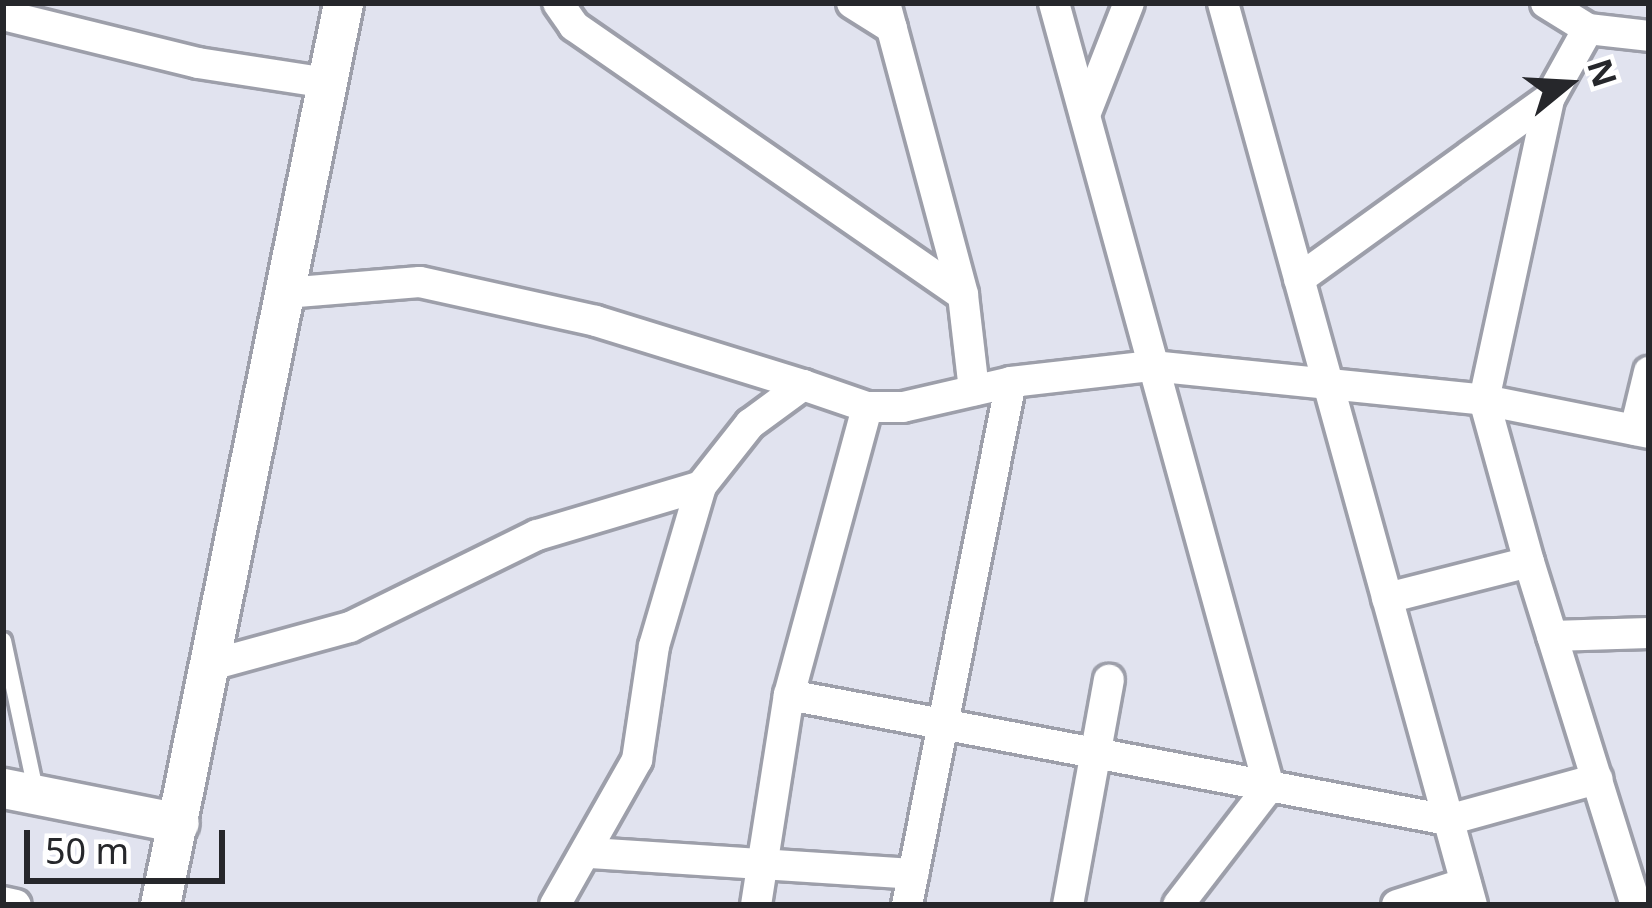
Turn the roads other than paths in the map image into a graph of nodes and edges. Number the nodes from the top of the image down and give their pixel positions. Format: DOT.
graph roads {
  1 [pos="343,3"];
  2 [pos="557,3"];
  3 [pos="852,3"];
  4 [pos="1054,3"];
  5 [pos="1129,3"];
  6 [pos="1223,3"];
  7 [pos="1546,3"];
  8 [pos="888,15"];
  9 [pos="3,16"];
  10 [pos="1588,28"];
  11 [pos="1649,36"];
  12 [pos="327,83"];
  13 [pos="1549,99"];
  14 [pos="1085,115"];
  15 [pos="1299,279"];
  16 [pos="285,293"];
  17 [pos="962,296"];
  18 [pos="1152,366"];
  19 [pos="1649,372"];
  20 [pos="1327,380"];
  21 [pos="1011,382"];
  22 [pos="803,386"];
  23 [pos="974,390"];
  24 [pos="1484,400"];
  25 [pos="866,407"];
  26 [pos="1642,431"];
  27 [pos="701,486"];
  28 [pos="1529,562"];
  29 [pos="1387,598"];
  30 [pos="1649,634"];
  31 [pos="1552,636"];
  32 [pos="3,640"];
  33 [pos="211,665"];
  34 [pos="1109,680"];
  35 [pos="790,695"];
  36 [pos="943,721"];
  37 [pos="1095,754"];
  38 [pos="1597,778"];
  39 [pos="1269,787"];
  40 [pos="19,791"];
  41 [pos="1448,820"];
  42 [pos="179,823"];
  43 [pos="590,853"];
  44 [pos="764,869"];
  45 [pos="913,874"];
  46 [pos="1469,894"];
  47 [pos="3,902"];
  48 [pos="16,905"];
  49 [pos="160,905"];
  50 [pos="555,905"];
  51 [pos="757,905"];
  52 [pos="907,905"];
  53 [pos="1068,905"];
  54 [pos="1178,905"];
  55 [pos="1396,905"];
  56 [pos="1636,905"];
  1 -- 12 [label="street"];
  2 -- 17 [label="street"];
  3 -- 8 [label="street"];
  4 -- 14 [label="street"];
  5 -- 14 [label="street"];
  6 -- 15 [label="street"];
  7 -- 10 [label="street"];
  8 -- 17 [label="street"];
  9 -- 12 [label="street"];
  10 -- 11 [label="street"];
  10 -- 13 [label="street"];
  12 -- 16 [label="street"];
  13 -- 15 [label="street"];
  13 -- 24 [label="street"];
  14 -- 18 [label="street"];
  15 -- 20 [label="street"];
  16 -- 22 [label="street"];
  16 -- 33 [label="street"];
  17 -- 23 [label="street"];
  18 -- 20 [label="street"];
  18 -- 21 [label="street"];
  18 -- 39 [label="street"];
  19 -- 26 [label="street"];
  20 -- 24 [label="street"];
  20 -- 29 [label="street"];
  21 -- 23 [label="street"];
  21 -- 36 [label="street"];
  22 -- 25 [label="street"];
  22 -- 27 [label="street"];
  23 -- 25 [label="street"];
  24 -- 26 [label="street"];
  24 -- 28 [label="street"];
  25 -- 35 [label="street"];
  27 -- 33 [label="street"];
  27 -- 43 [label="street"];
  28 -- 29 [label="street"];
  28 -- 31 [label="street"];
  29 -- 41 [label="street"];
  30 -- 31 [label="street"];
  31 -- 38 [label="street"];
  32 -- 40 [label="lane"];
  33 -- 42 [label="street"];
  34 -- 37 [label="street"];
  35 -- 36 [label="street"];
  35 -- 44 [label="street"];
  36 -- 37 [label="street"];
  36 -- 45 [label="street"];
  37 -- 39 [label="street"];
  37 -- 53 [label="street"];
  38 -- 41 [label="street"];
  38 -- 56 [label="street"];
  39 -- 41 [label="street"];
  39 -- 54 [label="street"];
  40 -- 42 [label="street"];
  41 -- 46 [label="street"];
  42 -- 49 [label="street"];
  43 -- 44 [label="street"];
  43 -- 50 [label="street"];
  44 -- 45 [label="street"];
  44 -- 51 [label="street"];
  45 -- 52 [label="street"];
  46 -- 55 [label="street"];
  47 -- 48 [label="street"];
}
